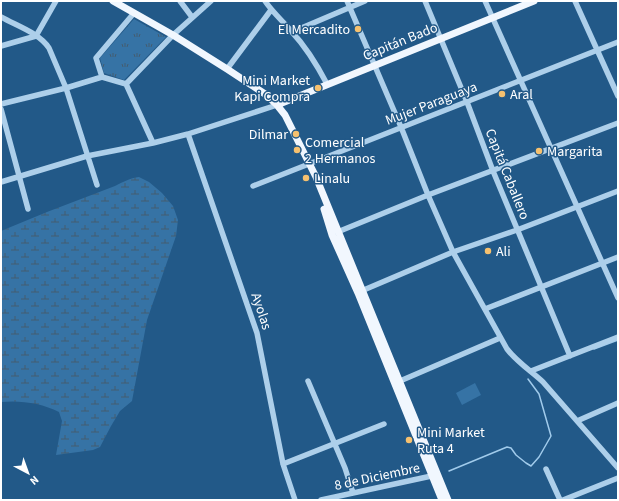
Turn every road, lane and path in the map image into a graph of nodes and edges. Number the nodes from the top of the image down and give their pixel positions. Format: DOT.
graph roads {
  1 [pos="56,1"];
  2 [pos="113,1"];
  3 [pos="180,1"];
  4 [pos="210,1"];
  5 [pos="265,1"];
  6 [pos="347,1"];
  7 [pos="365,1"];
  8 [pos="425,1"];
  9 [pos="485,1"];
  10 [pos="534,1"];
  11 [pos="575,1"];
  12 [pos="350,8"];
  13 [pos="271,10"];
  14 [pos="134,13"];
  15 [pos="192,17"];
  16 [pos="1,18"];
  17 [pos="492,18"];
  18 [pos="292,32"];
  19 [pos="173,35"];
  20 [pos="36,36"];
  21 [pos="441,38"];
  22 [pos="618,42"];
  23 [pos="1,46"];
  24 [pos="598,50"];
  25 [pos="374,66"];
  26 [pos="227,69"];
  27 [pos="102,77"];
  28 [pos="520,81"];
  29 [pos="126,84"];
  30 [pos="326,84"];
  31 [pos="66,88"];
  32 [pos="618,96"];
  33 [pos="467,102"];
  34 [pos="1,104"];
  35 [pos="277,104"];
  36 [pos="1,109"];
  37 [pos="618,123"];
  38 [pos="401,127"];
  39 [pos="188,134"];
  40 [pos="153,143"];
  41 [pos="552,148"];
  42 [pos="87,156"];
  43 [pos="310,167"];
  44 [pos="493,171"];
  45 [pos="19,176"];
  46 [pos="1,182"];
  47 [pos="97,185"];
  48 [pos="253,186"];
  49 [pos="618,191"];
  50 [pos="428,195"];
  51 [pos="578,207"];
  52 [pos="28,209"];
  53 [pos="517,230"];
  54 [pos="335,233"];
  55 [pos="453,252"];
  56 [pos="618,256"];
  57 [pos="603,262"];
  58 [pos="541,287"];
  59 [pos="360,292"];
  60 [pos="618,298"];
  61 [pos="486,309"];
  62 [pos="618,337"];
  63 [pos="500,338"];
  64 [pos="570,356"];
  65 [pos="531,371"];
  66 [pos="308,381"];
  67 [pos="400,381"];
  68 [pos="618,403"];
  69 [pos="577,421"];
  70 [pos="384,424"];
  71 [pos="334,444"];
  72 [pos="283,464"];
  73 [pos="618,468"];
  74 [pos="546,469"];
  75 [pos="435,476"];
  76 [pos="618,478"];
  77 [pos="354,493"];
  78 [pos="295,500"];
  79 [pos="321,500"];
  80 [pos="442,500"];
  81 [pos="448,500"];
  82 [pos="560,500"];
  83 [pos="563,500"];
  1 -- 20 [label="street"];
  2 -- 14 [label="main road"];
  3 -- 15 [label="street"];
  4 -- 15 [label="street"];
  5 -- 13 [label="street"];
  6 -- 12 [label="street"];
  7 -- 12 [label="street"];
  8 -- 21 [label="street, Capitá Caballero"];
  9 -- 17 [label="street"];
  10 -- 17 [label="main road, Capitán Bado"];
  11 -- 24 [label="street"];
  12 -- 18 [label="street"];
  12 -- 25 [label="street"];
  13 -- 18 [label="street"];
  13 -- 26 [label="street"];
  14 -- 19 [label="main road"];
  14 -- 27 [label="street"];
  15 -- 19 [label="street"];
  16 -- 20 [label="street"];
  17 -- 21 [label="main road, Capitán Bado"];
  17 -- 28 [label="street"];
  18 -- 30 [label="street"];
  19 -- 26 [label="main road"];
  19 -- 29 [label="street"];
  20 -- 23 [label="street"];
  20 -- 31 [label="street"];
  21 -- 25 [label="main road, Capitán Bado"];
  21 -- 33 [label="street, Capitá Caballero"];
  22 -- 24 [label="street, Mujer Paraguaya"];
  24 -- 28 [label="street, Mujer Paraguaya"];
  24 -- 32 [label="street"];
  25 -- 30 [label="main road, Capitán Bado"];
  25 -- 38 [label="street"];
  26 -- 35 [label="main road"];
  27 -- 29 [label="street"];
  27 -- 31 [label="street"];
  28 -- 33 [label="street, Mujer Paraguaya"];
  28 -- 41 [label="street"];
  29 -- 40 [label="street"];
  30 -- 35 [label="main road, Capitán Bado"];
  31 -- 34 [label="street"];
  31 -- 42 [label="street"];
  33 -- 38 [label="street, Mujer Paraguaya"];
  33 -- 44 [label="street, Capitá Caballero"];
  35 -- 39 [label="street"];
  35 -- 43 [label="main road"];
  36 -- 45 [label="street"];
  37 -- 41 [label="street"];
  38 -- 43 [label="street, Mujer Paraguaya"];
  38 -- 50 [label="street"];
  39 -- 40 [label="street"];
  39 -- 72 [label="street, Ayolas"];
  40 -- 42 [label="street"];
  41 -- 44 [label="street"];
  41 -- 51 [label="street"];
  42 -- 45 [label="street"];
  42 -- 47 [label="street"];
  43 -- 48 [label="street, Mujer Paraguaya"];
  43 -- 54 [label="main road"];
  44 -- 50 [label="street"];
  44 -- 53 [label="street, Capitá Caballero"];
  45 -- 46 [label="street"];
  45 -- 52 [label="street"];
  49 -- 51 [label="street"];
  50 -- 54 [label="street"];
  50 -- 55 [label="street"];
  51 -- 53 [label="street"];
  51 -- 57 [label="street"];
  53 -- 55 [label="street"];
  53 -- 58 [label="street, Capitá Caballero"];
  54 -- 59 [label="main road"];
  55 -- 59 [label="street"];
  55 -- 61 [label="street"];
  56 -- 57 [label="street"];
  57 -- 58 [label="street"];
  57 -- 60 [label="street"];
  58 -- 61 [label="street"];
  58 -- 64 [label="street, Capitá Caballero"];
  59 -- 67 [label="main road"];
  59 -- 75 [label="main road"];
  61 -- 63 [label="street"];
  62 -- 64 [label="street"];
  63 -- 65 [label="street"];
  63 -- 67 [label="street"];
  64 -- 65 [label="street"];
  65 -- 69 [label="street"];
  66 -- 71 [label="street"];
  67 -- 75 [label="main road"];
  68 -- 69 [label="street"];
  69 -- 73 [label="street"];
  70 -- 71 [label="street"];
  71 -- 72 [label="street"];
  71 -- 77 [label="street"];
  72 -- 78 [label="street, Ayolas"];
  74 -- 82 [label="street"];
  75 -- 77 [label="street, 8 de Diciembre"];
  75 -- 80 [label="main road"];
  75 -- 81 [label="main road"];
  76 -- 83 [label="street"];
  77 -- 79 [label="street, 8 de Diciembre"];
}
